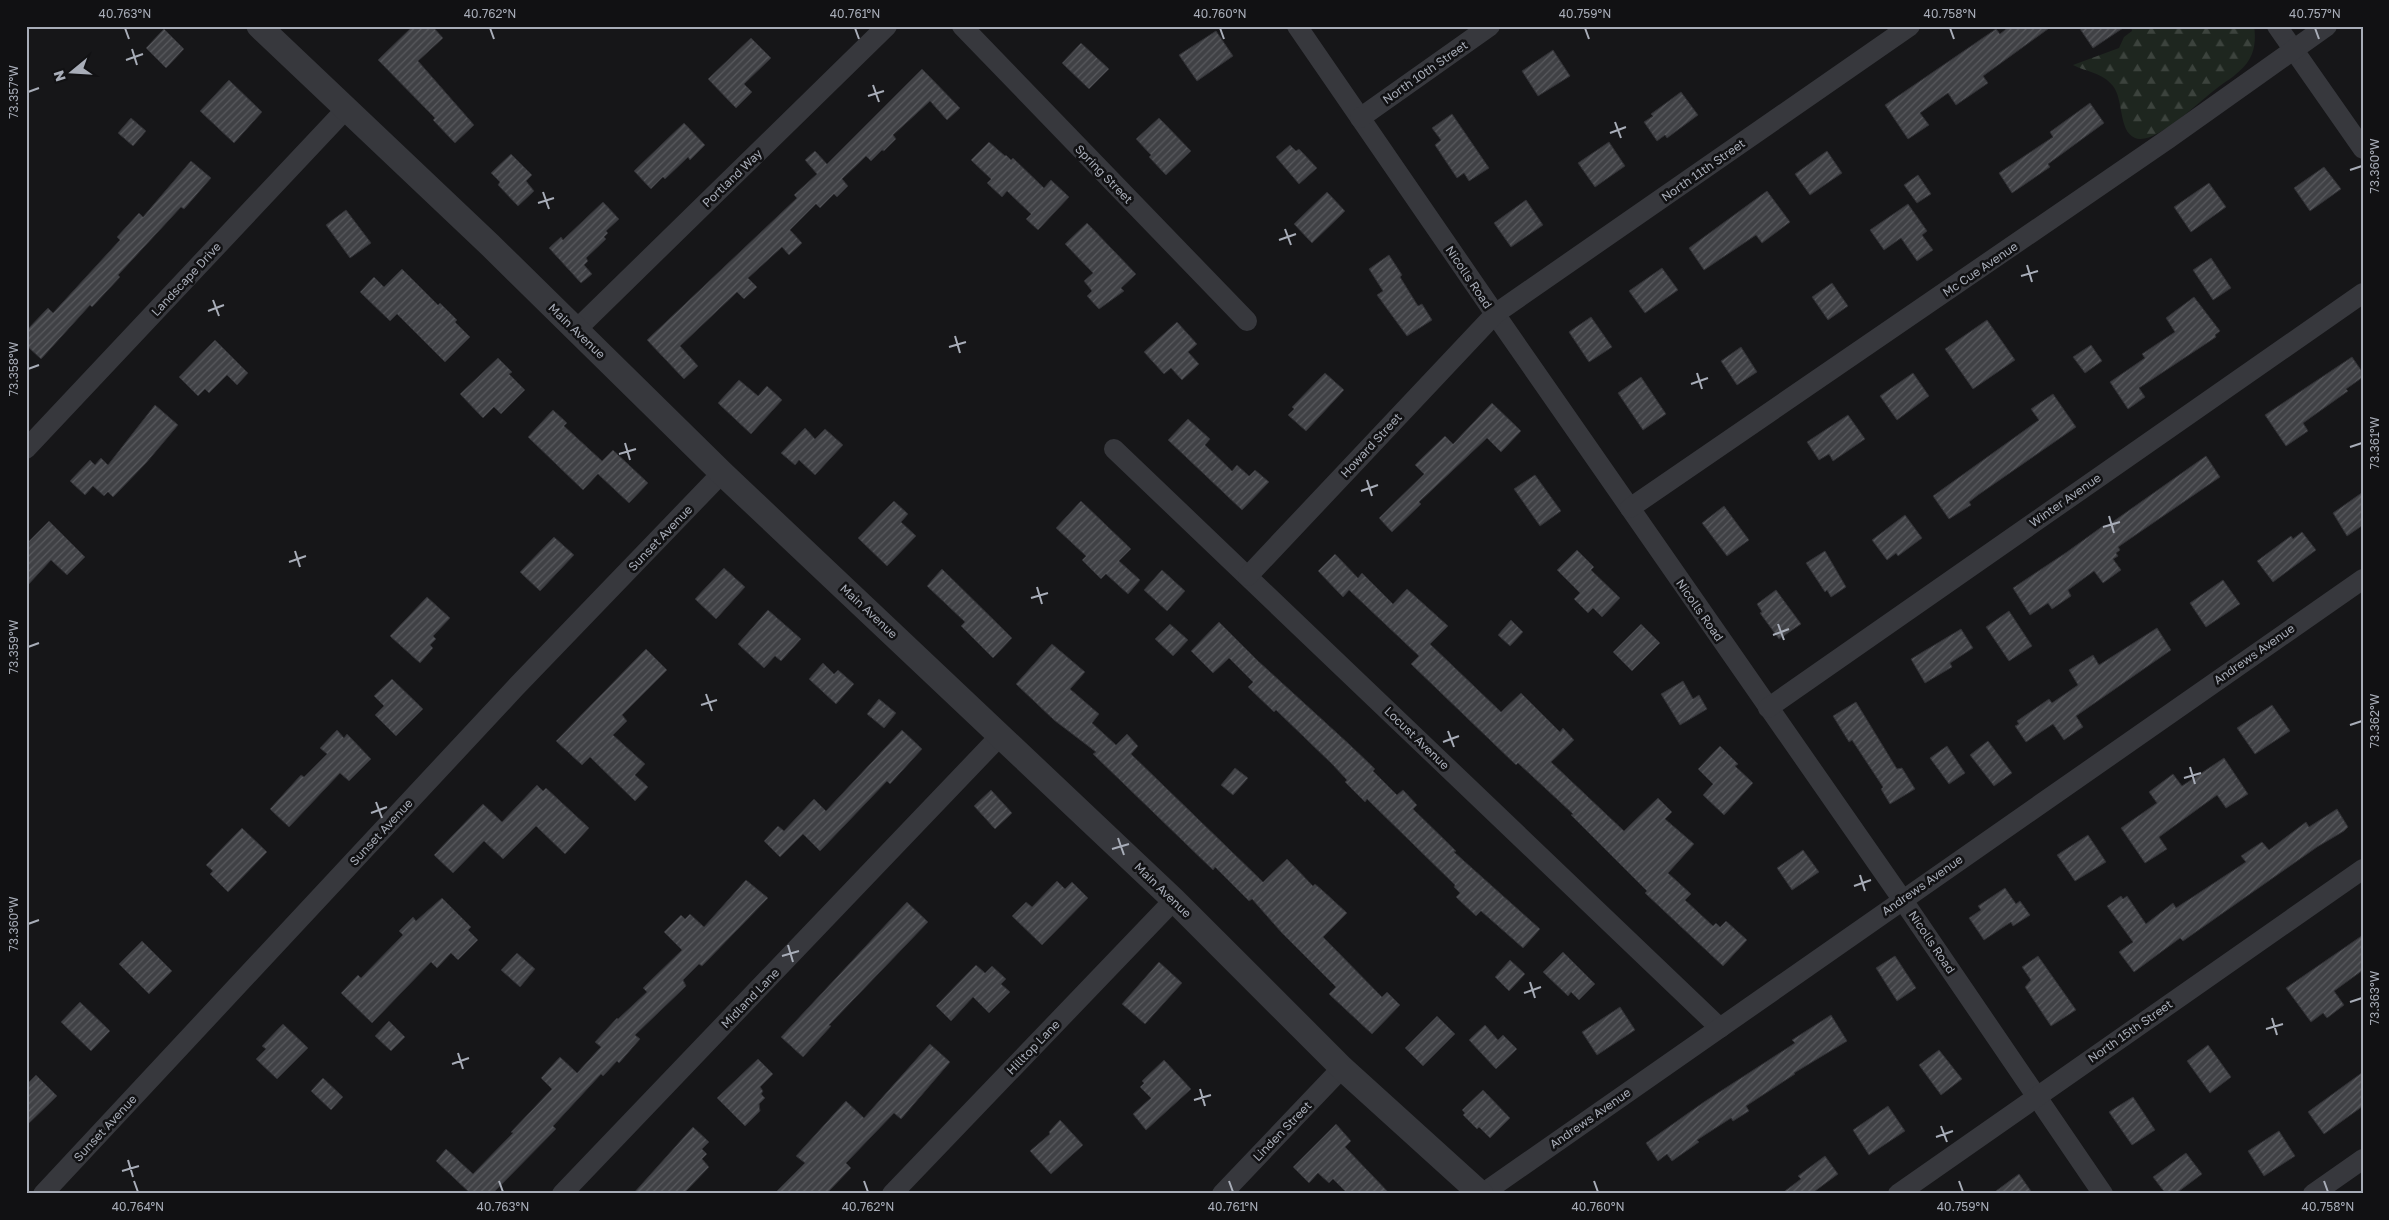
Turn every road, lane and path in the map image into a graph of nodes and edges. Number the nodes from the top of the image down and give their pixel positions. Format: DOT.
graph roads {
  1 [pos="260,26"];
  2 [pos="887,26"];
  3 [pos="962,26"];
  4 [pos="1297,26"];
  5 [pos="1490,26"];
  6 [pos="1910,26"];
  7 [pos="2276,26"];
  8 [pos="2327,26"];
  9 [pos="2292,51"];
  10 [pos="346,109"];
  11 [pos="1360,118"];
  12 [pos="2363,149"];
  13 [pos="2363,293"];
  14 [pos="1495,314"];
  15 [pos="1247,321"];
  16 [pos="576,330"];
  17 [pos="1114,448"];
  18 [pos="26,449"];
  19 [pos="722,473"];
  20 [pos="1630,508"];
  21 [pos="1248,576"];
  22 [pos="2363,579"];
  23 [pos="1768,708"];
  24 [pos="1000,736"];
  25 [pos="2363,869"];
  26 [pos="1902,899"];
  27 [pos="1174,900"];
  28 [pos="1720,1028"];
  29 [pos="1342,1068"];
  30 [pos="2036,1096"];
  31 [pos="2363,1159"];
  32 [pos="43,1194"];
  33 [pos="562,1194"];
  34 [pos="892,1194"];
  35 [pos="1222,1194"];
  36 [pos="1482,1194"];
  37 [pos="1898,1194"];
  38 [pos="2104,1194"];
  39 [pos="2313,1194"];
  1 -- 10 [label="street, Main Avenue"];
  2 -- 16 [label="street, Portland Way"];
  3 -- 15 [label="street, Spring Street"];
  4 -- 11 [label="street, Nicolls Road"];
  5 -- 11 [label="street, North 10th Street"];
  6 -- 14 [label="street, North 11th Street"];
  7 -- 9 [label="street"];
  8 -- 9 [label="street, Mc Cue Avenue"];
  9 -- 12 [label="street"];
  9 -- 20 [label="street, Mc Cue Avenue"];
  10 -- 16 [label="street, Main Avenue"];
  10 -- 18 [label="street, Landscape Drive"];
  11 -- 14 [label="street, Nicolls Road"];
  13 -- 23 [label="street, Winter Avenue"];
  14 -- 20 [label="street, Nicolls Road"];
  14 -- 21 [label="street, Howard Street"];
  16 -- 19 [label="street, Main Avenue"];
  17 -- 21 [label="street, Locust Avenue"];
  19 -- 24 [label="street, Main Avenue"];
  19 -- 32 [label="street, Sunset Avenue"];
  20 -- 23 [label="street, Nicolls Road"];
  21 -- 28 [label="street, Locust Avenue"];
  22 -- 26 [label="street, Andrews Avenue"];
  23 -- 26 [label="street, Nicolls Road"];
  24 -- 27 [label="street, Main Avenue"];
  24 -- 33 [label="street, Midland Lane"];
  25 -- 30 [label="street, North 15th Street"];
  26 -- 28 [label="street, Andrews Avenue"];
  26 -- 30 [label="street, Nicolls Road"];
  27 -- 29 [label="street, Main Avenue"];
  27 -- 34 [label="street, Hilltop Lane"];
  28 -- 36 [label="street, Andrews Avenue"];
  29 -- 35 [label="street, Linden Street"];
  29 -- 36 [label="street, Main Avenue"];
  30 -- 37 [label="street, North 15th Street"];
  30 -- 38 [label="street, Nicolls Road"];
  31 -- 39 [label="street"];
}
